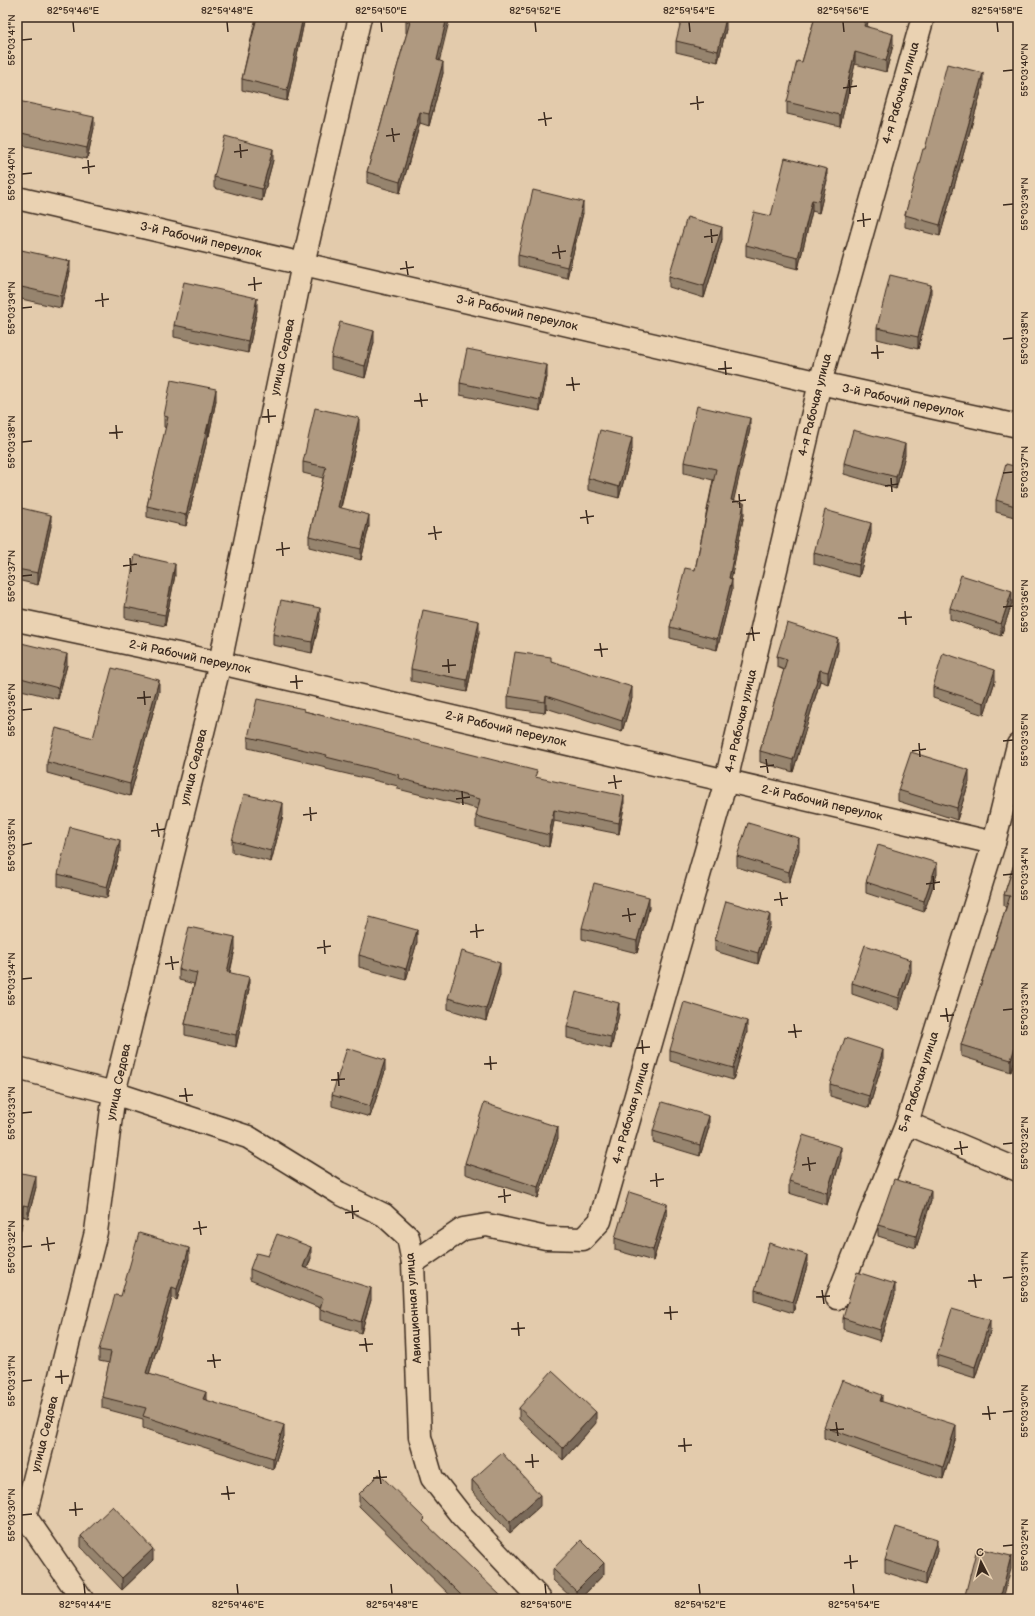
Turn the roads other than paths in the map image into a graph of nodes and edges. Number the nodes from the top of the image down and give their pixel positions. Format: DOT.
graph roads {
  1 [pos="360,17"];
  2 [pos="923,17"];
  3 [pos="17,198"];
  4 [pos="302,264"];
  5 [pos="820,383"];
  6 [pos="1018,426"];
  7 [pos="17,620"];
  8 [pos="220,663"];
  9 [pos="1018,745"];
  10 [pos="726,781"];
  11 [pos="994,843"];
  12 [pos="17,1068"];
  13 [pos="114,1093"];
  14 [pos="907,1123"];
  15 [pos="1018,1170"];
  16 [pos="413,1263"];
  17 [pos="837,1298"];
  18 [pos="21,1514"];
  19 [pos="82,1599"];
  20 [pos="540,1599"];
  1 -- 4 [label="street, улица Седова"];
  2 -- 5 [label="street, 4-я Рабочая улица"];
  3 -- 4 [label="street, 3-й Рабочий переулок"];
  4 -- 5 [label="street, 3-й Рабочий переулок"];
  4 -- 8 [label="street, улица Седова"];
  5 -- 6 [label="street, 3-й Рабочий переулок"];
  5 -- 10 [label="street, 4-я Рабочая улица"];
  7 -- 8 [label="street, 2-й Рабочий переулок"];
  8 -- 10 [label="street, 2-й Рабочий переулок"];
  8 -- 13 [label="street, улица Седова"];
  9 -- 11 [label="street, 5-я Рабочая улица"];
  10 -- 11 [label="street, 2-й Рабочий переулок"];
  10 -- 16 [label="street, 4-я Рабочая улица"];
  11 -- 14 [label="street, 5-я Рабочая улица"];
  12 -- 13 [label="street, Авиационная улица"];
  13 -- 16 [label="street, Авиационная улица"];
  13 -- 18 [label="street, улица Седова"];
  14 -- 15 [label="street"];
  14 -- 17 [label="street, 5-я Рабочая улица"];
  16 -- 20 [label="street, Авиационная улица"];
  18 -- 19 [label="street"];
}
